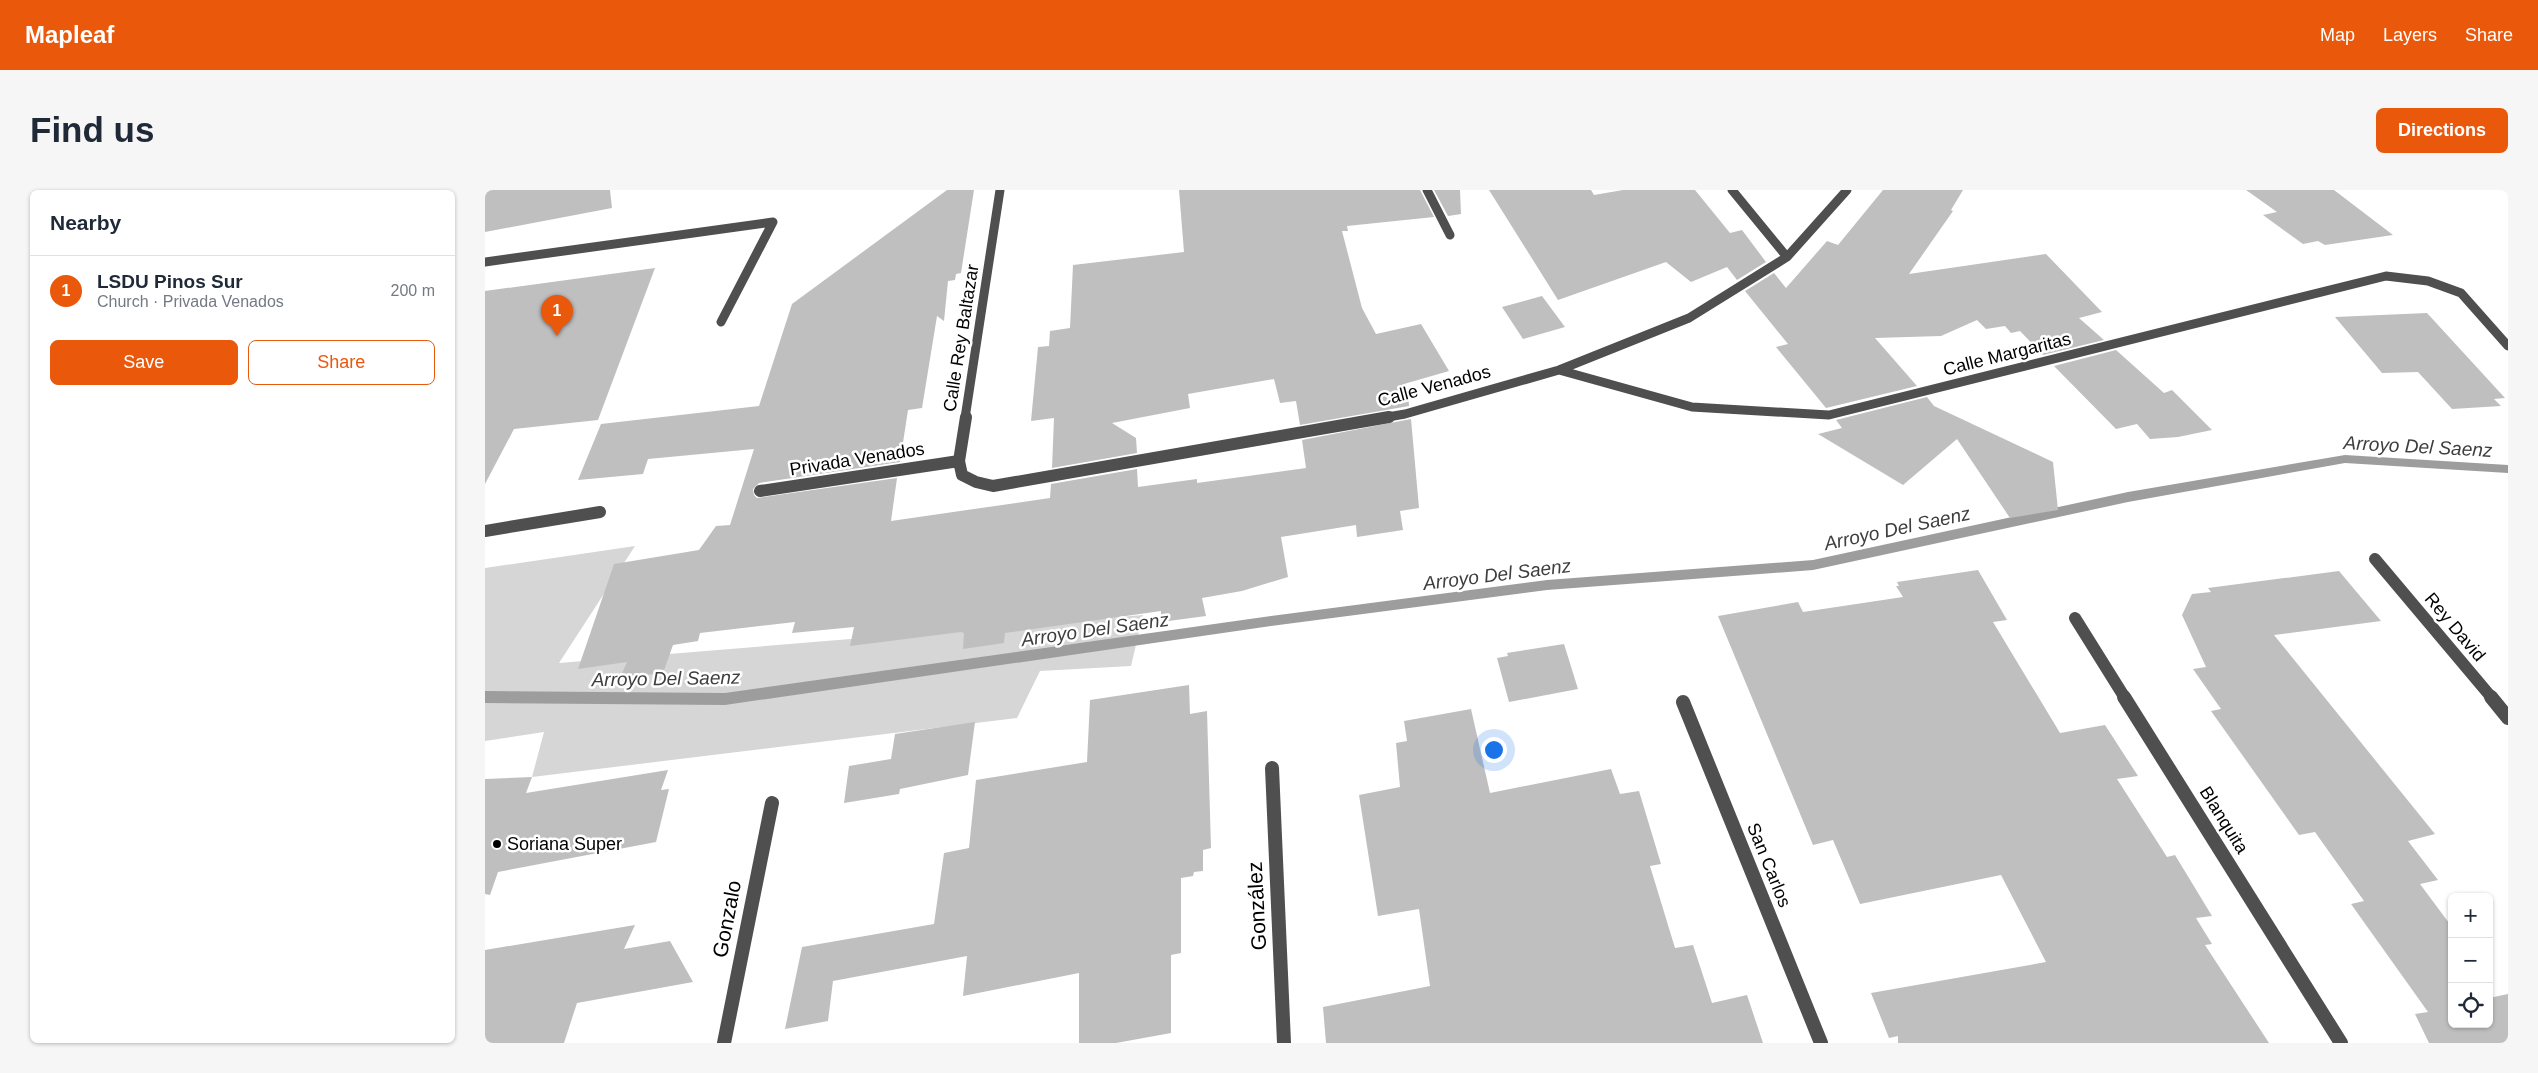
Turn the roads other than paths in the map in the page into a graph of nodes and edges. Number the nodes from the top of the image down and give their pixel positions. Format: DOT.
graph roads {
  1 [pos="1000,190"];
  2 [pos="1427,190"];
  3 [pos="1732,190"];
  4 [pos="1847,190"];
  5 [pos="1450,234"];
  6 [pos="1787,257"];
  7 [pos="485,262"];
  8 [pos="721,322"];
  9 [pos="2508,346"];
  10 [pos="1559,370"];
  11 [pos="959,461"];
  12 [pos="760,491"];
  13 [pos="601,512"];
  14 [pos="485,531"];
  15 [pos="2375,559"];
  16 [pos="2075,618"];
  17 [pos="1683,702"];
  18 [pos="2508,718"];
  19 [pos="1272,768"];
  20 [pos="772,803"];
  21 [pos="724,1043"];
  22 [pos="1284,1043"];
  23 [pos="1821,1043"];
  24 [pos="2341,1043"];
  1 -- 11 [label="street, Calle Rey Baltazar"];
  2 -- 5 [label="street"];
  3 -- 6 [label="street"];
  4 -- 6 [label="street, Calle Venados"];
  6 -- 10 [label="street, Calle Venados"];
  7 -- 8 [label="street"];
  9 -- 10 [label="street, Calle Margaritas"];
  10 -- 11 [label="street, Calle Venados"];
  11 -- 12 [label="street, Privada Venados"];
  13 -- 14 [label="street"];
  15 -- 18 [label="street, Rey David"];
  16 -- 24 [label="street, Blanquita"];
  17 -- 23 [label="street, San Carlos"];
  19 -- 22 [label="street, González"];
  20 -- 21 [label="street, Gonzalo"];
}
